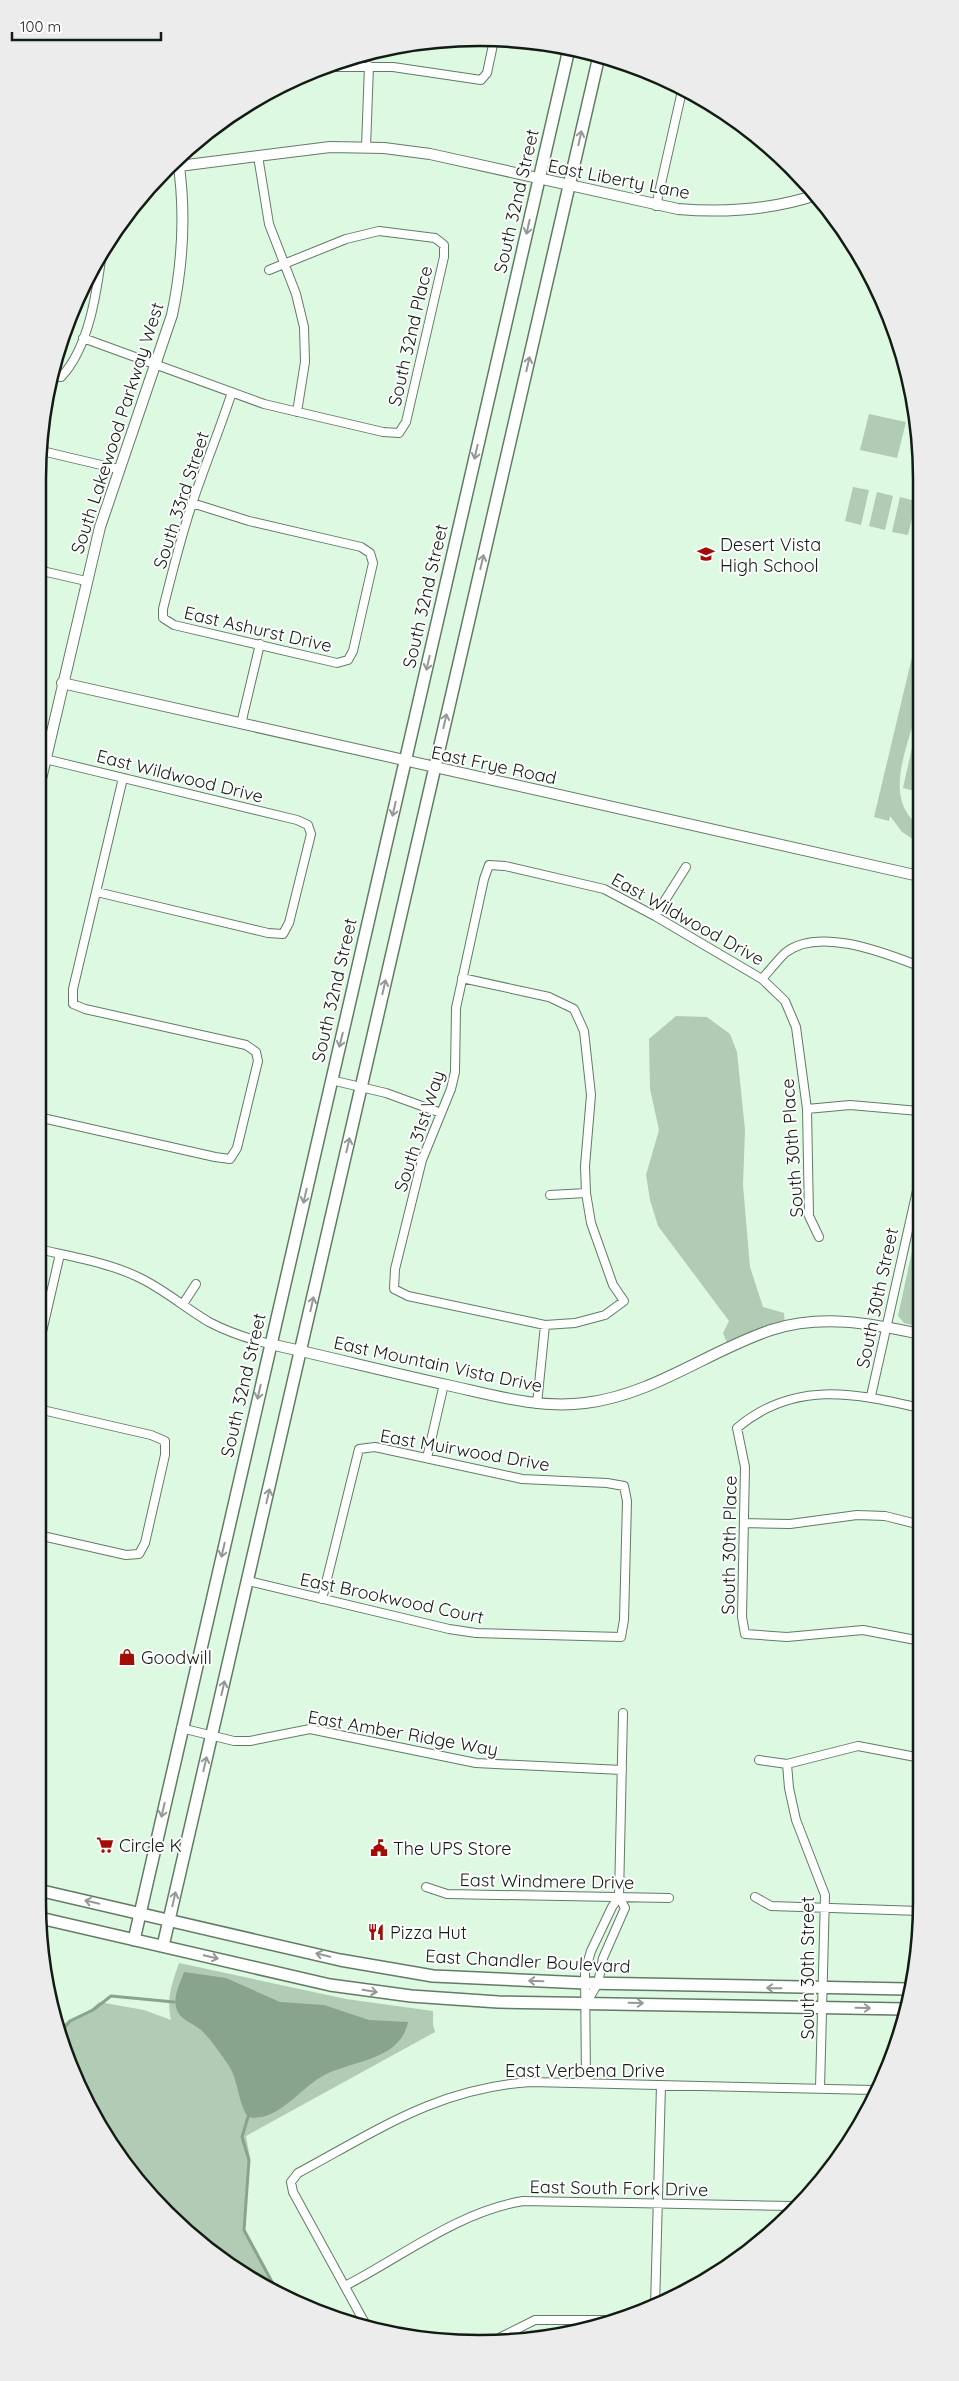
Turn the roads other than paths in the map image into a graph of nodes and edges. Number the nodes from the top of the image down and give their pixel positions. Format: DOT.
graph roads {
  1 [pos="492,46"];
  2 [pos="567,56"];
  3 [pos="597,63"];
  4 [pos="349,66"];
  5 [pos="369,66"];
  6 [pos="681,96"];
  7 [pos="366,148"];
  8 [pos="258,156"];
  9 [pos="185,162"];
  10 [pos="178,168"];
  11 [pos="538,179"];
  12 [pos="569,186"];
  13 [pos="808,197"];
  14 [pos="656,206"];
  15 [pos="284,264"];
  16 [pos="269,270"];
  17 [pos="94,282"];
  18 [pos="83,338"];
  19 [pos="156,364"];
  20 [pos="59,376"];
  21 [pos="232,392"];
  22 [pos="297,412"];
  23 [pos="47,452"];
  24 [pos="118,469"];
  25 [pos="192,503"];
  26 [pos="46,572"];
  27 [pos="86,581"];
  28 [pos="163,618"];
  29 [pos="260,644"];
  30 [pos="62,683"];
  31 [pos="241,724"];
  32 [pos="46,755"];
  33 [pos="46,759"];
  34 [pos="405,762"];
  35 [pos="434,768"];
  36 [pos="123,778"];
  37 [pos="489,865"];
  38 [pos="686,867"];
  39 [pos="913,875"];
  40 [pos="97,892"];
  41 [pos="656,916"];
  42 [pos="913,964"];
  43 [pos="462,978"];
  44 [pos="762,979"];
  45 [pos="331,1080"];
  46 [pos="361,1088"];
  47 [pos="807,1109"];
  48 [pos="913,1110"];
  49 [pos="441,1113"];
  50 [pos="46,1119"];
  51 [pos="586,1193"];
  52 [pos="550,1195"];
  53 [pos="913,1209"];
  54 [pos="819,1237"];
  55 [pos="46,1251"];
  56 [pos="60,1254"];
  57 [pos="196,1284"];
  58 [pos="183,1304"];
  59 [pos="46,1314"];
  60 [pos="545,1325"];
  61 [pos="887,1326"];
  62 [pos="913,1332"];
  63 [pos="270,1344"];
  64 [pos="301,1351"];
  65 [pos="444,1384"];
  66 [pos="871,1396"];
  67 [pos="537,1404"];
  68 [pos="913,1406"];
  69 [pos="46,1411"];
  70 [pos="427,1458"];
  71 [pos="744,1523"];
  72 [pos="913,1523"];
  73 [pos="46,1536"];
  74 [pos="248,1581"];
  75 [pos="322,1599"];
  76 [pos="621,1637"];
  77 [pos="913,1639"];
  78 [pos="623,1713"];
  79 [pos="181,1728"];
  80 [pos="212,1736"];
  81 [pos="913,1756"];
  82 [pos="759,1760"];
  83 [pos="787,1764"];
  84 [pos="622,1770"];
  85 [pos="426,1887"];
  86 [pos="46,1892"];
  87 [pos="620,1897"];
  88 [pos="755,1897"];
  89 [pos="669,1898"];
  90 [pos="825,1909"];
  91 [pos="913,1911"];
  92 [pos="139,1914"];
  93 [pos="47,1920"];
  94 [pos="169,1920"];
  95 [pos="602,1932"];
  96 [pos="613,1937"];
  97 [pos="134,1940"];
  98 [pos="163,1946"];
  99 [pos="585,1983"];
  100 [pos="598,1983"];
  101 [pos="823,1989"];
  102 [pos="903,1989"];
  103 [pos="587,2002"];
  104 [pos="823,2008"];
  105 [pos="899,2009"];
  106 [pos="586,2083"];
  107 [pos="661,2085"];
  108 [pos="820,2089"];
  109 [pos="869,2090"];
  110 [pos="658,2203"];
  111 [pos="788,2206"];
  112 [pos="345,2286"];
  113 [pos="655,2297"];
  114 [pos="363,2319"];
  115 [pos="592,2320"];
  116 [pos="510,2334"];
  1 -- 5 [label="street"];
  2 -- 11 [label="main road, South 32nd Street"];
  12 -- 3 [label="main road, one-way"];
  4 -- 5 [label="street"];
  5 -- 7 [label="street"];
  6 -- 14 [label="street"];
  7 -- 8 [label="street, East Liberty Lane"];
  7 -- 11 [label="street, East Liberty Lane"];
  8 -- 9 [label="street, East Liberty Lane"];
  8 -- 15 [label="street"];
  10 -- 19 [label="street, South Lakewood Parkway West"];
  11 -- 12 [label="street, East Liberty Lane"];
  11 -- 34 [label="main road, South 32nd Street, one-way"];
  12 -- 14 [label="street, East Liberty Lane"];
  35 -- 12 [label="main road, one-way"];
  13 -- 14 [label="street, East Liberty Lane"];
  15 -- 16 [label="street"];
  15 -- 22 [label="street"];
  15 -- 22 [label="street, South 32nd Place"];
  17 -- 18 [label="street"];
  18 -- 19 [label="street"];
  18 -- 20 [label="street"];
  19 -- 21 [label="street"];
  19 -- 24 [label="street, South Lakewood Parkway West"];
  21 -- 22 [label="street"];
  21 -- 25 [label="street, South 33rd Street"];
  23 -- 24 [label="street"];
  24 -- 27 [label="street, South Lakewood Parkway West"];
  25 -- 28 [label="street, South 33rd Street"];
  25 -- 29 [label="street, East Ashurst Drive"];
  26 -- 27 [label="street"];
  27 -- 30 [label="street, South Lakewood Parkway West"];
  28 -- 29 [label="street, East Ashurst Drive"];
  29 -- 31 [label="street"];
  30 -- 31 [label="street, East Frye Road"];
  30 -- 32 [label="street, South Lakewood Parkway West"];
  31 -- 34 [label="street, East Frye Road"];
  33 -- 36 [label="street, East Wildwood Drive"];
  34 -- 35 [label="street, East Frye Road"];
  34 -- 45 [label="main road, South 32nd Street, one-way"];
  35 -- 39 [label="street, East Frye Road"];
  46 -- 35 [label="main road, one-way"];
  36 -- 40 [label="street"];
  36 -- 40 [label="street, East Wildwood Drive"];
  37 -- 41 [label="street, East Wildwood Drive"];
  37 -- 43 [label="street, South 31st Way"];
  38 -- 41 [label="street"];
  40 -- 50 [label="street"];
  41 -- 44 [label="street, East Wildwood Drive"];
  42 -- 44 [label="street, East Wildwood Drive"];
  43 -- 49 [label="street, South 31st Way"];
  43 -- 51 [label="street"];
  44 -- 47 [label="street, South 30th Place"];
  45 -- 46 [label="street"];
  45 -- 63 [label="main road, South 32nd Street, one-way"];
  46 -- 49 [label="street"];
  64 -- 46 [label="main road, one-way"];
  47 -- 48 [label="street"];
  47 -- 54 [label="street, South 30th Place"];
  49 -- 60 [label="street, South 31st Way"];
  51 -- 52 [label="street"];
  51 -- 60 [label="street"];
  53 -- 61 [label="street, South 30th Street"];
  55 -- 56 [label="street, East Mountain Vista Drive"];
  56 -- 58 [label="street, East Mountain Vista Drive"];
  56 -- 59 [label="street"];
  57 -- 58 [label="street"];
  58 -- 63 [label="street, East Mountain Vista Drive"];
  60 -- 67 [label="street"];
  61 -- 62 [label="street, East Mountain Vista Drive"];
  61 -- 66 [label="street, South 30th Street"];
  61 -- 67 [label="street, East Mountain Vista Drive"];
  63 -- 64 [label="street, East Mountain Vista Drive"];
  63 -- 79 [label="main road, South 32nd Street, one-way"];
  64 -- 65 [label="street, East Mountain Vista Drive"];
  74 -- 64 [label="main road, one-way"];
  65 -- 67 [label="street, East Mountain Vista Drive"];
  65 -- 70 [label="street"];
  66 -- 68 [label="street"];
  66 -- 71 [label="street, South 30th Place"];
  69 -- 73 [label="street"];
  70 -- 75 [label="street, East Muirwood Drive"];
  70 -- 76 [label="street, East Muirwood Drive"];
  71 -- 72 [label="street"];
  71 -- 77 [label="street, South 30th Place"];
  74 -- 75 [label="street, East Brookwood Court"];
  80 -- 74 [label="main road, one-way"];
  75 -- 76 [label="street, East Brookwood Court"];
  78 -- 84 [label="street"];
  79 -- 80 [label="street, East Amber Ridge Way"];
  79 -- 92 [label="main road, South 32nd Street, one-way"];
  80 -- 84 [label="street, East Amber Ridge Way"];
  94 -- 80 [label="main road, one-way"];
  81 -- 83 [label="street"];
  82 -- 83 [label="street"];
  83 -- 90 [label="street, South 30th Street"];
  84 -- 87 [label="street"];
  85 -- 87 [label="street, East Windmere Drive"];
  92 -- 86 [label="main road, East Chandler Boulevard, one-way"];
  87 -- 89 [label="street, East Windmere Drive"];
  87 -- 95 [label="street"];
  87 -- 96 [label="street"];
  88 -- 90 [label="street"];
  90 -- 91 [label="street"];
  90 -- 101 [label="street, South 30th Street"];
  92 -- 94 [label="main road, East Chandler Boulevard"];
  92 -- 97 [label="main road, South 32nd Street"];
  93 -- 97 [label="main road, East Chandler Boulevard"];
  94 -- 98 [label="main road"];
  99 -- 94 [label="main road, East Chandler Boulevard, one-way"];
  95 -- 96 [label="street"];
  95 -- 99 [label="street"];
  96 -- 100 [label="street"];
  97 -- 98 [label="main road, East Chandler Boulevard"];
  98 -- 103 [label="main road, East Chandler Boulevard, one-way"];
  99 -- 100 [label="main road, East Chandler Boulevard"];
  99 -- 103 [label="street"];
  101 -- 100 [label="main road, East Chandler Boulevard, one-way"];
  100 -- 103 [label="street"];
  101 -- 102 [label="main road, East Chandler Boulevard"];
  101 -- 104 [label="street, South 30th Street"];
  103 -- 104 [label="main road, East Chandler Boulevard, one-way"];
  103 -- 106 [label="street"];
  104 -- 105 [label="main road, East Chandler Boulevard, one-way"];
  104 -- 108 [label="street, South 30th Street"];
  106 -- 107 [label="street, East Verbena Drive"];
  106 -- 112 [label="street, East Verbena Drive"];
  107 -- 108 [label="street, East Verbena Drive"];
  107 -- 110 [label="street"];
  108 -- 109 [label="street, East Verbena Drive"];
  110 -- 111 [label="street, East South Fork Drive"];
  110 -- 112 [label="street, East South Fork Drive"];
  110 -- 113 [label="street"];
  112 -- 114 [label="street"];
  115 -- 116 [label="street"];
}
